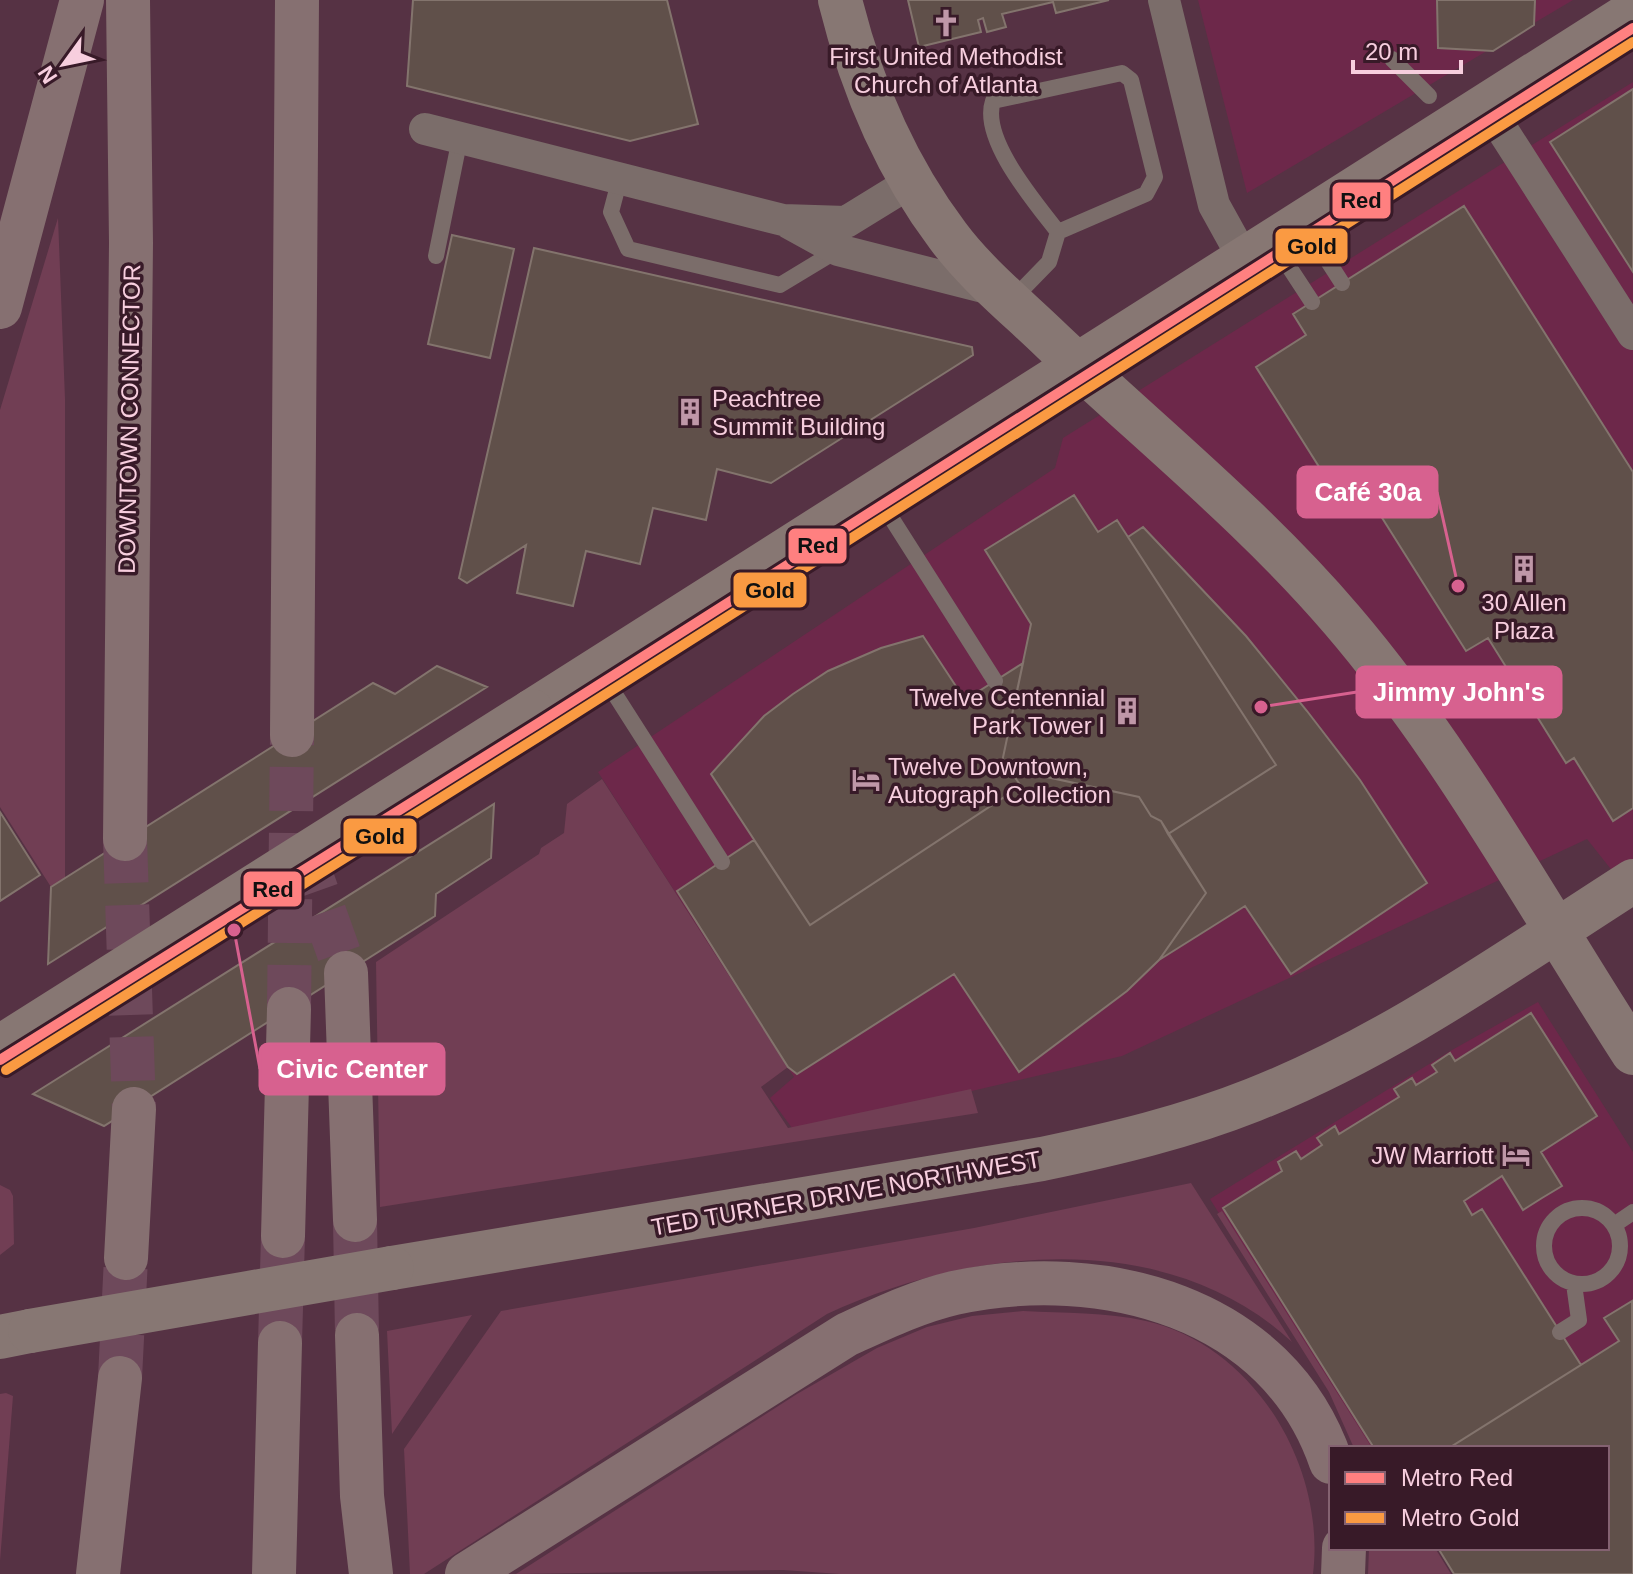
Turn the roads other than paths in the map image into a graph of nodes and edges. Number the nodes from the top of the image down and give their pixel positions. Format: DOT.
graph roads {
  1 [pos="82,0"];
  2 [pos="128,0"];
  3 [pos="297,0"];
  4 [pos="840,0"];
  5 [pos="1164,0"];
  6 [pos="1633,12"];
  7 [pos="1392,59"];
  8 [pos="1429,96"];
  9 [pos="1487,106"];
  10 [pos="425,129"];
  11 [pos="460,138"];
  12 [pos="620,178"];
  13 [pos="911,182"];
  14 [pos="783,220"];
  15 [pos="1058,232"];
  16 [pos="1274,242"];
  17 [pos="838,250"];
  18 [pos="436,256"];
  19 [pos="1342,283"];
  20 [pos="1005,296"];
  21 [pos="1312,302"];
  22 [pos="0,307"];
  23 [pos="1633,334"];
  24 [pos="1079,366"];
  25 [pos="876,494"];
  26 [pos="599,669"];
  27 [pos="995,681"];
  28 [pos="292,735"];
  29 [pos="125,839"];
  30 [pos="722,862"];
  31 [pos="1633,881"];
  32 [pos="1554,930"];
  33 [pos="346,973"];
  34 [pos="289,1009"];
  35 [pos="0,1047"];
  36 [pos="1633,1053"];
  37 [pos="134,1109"];
  38 [pos="1633,1212"];
  39 [pos="355,1220"];
  40 [pos="1614,1225"];
  41 [pos="283,1236"];
  42 [pos="126,1258"];
  43 [pos="1574,1284"];
  44 [pos="1560,1332"];
  45 [pos="15,1334"];
  46 [pos="357,1335"];
  47 [pos="280,1343"];
  48 [pos="120,1378"];
  49 [pos="1329,1458"];
  50 [pos="1344,1550"];
  51 [pos="98,1574"];
  52 [pos="274,1574"];
  53 [pos="371,1574"];
  54 [pos="467,1574"];
  55 [pos="1343,1574"];
  1 -- 22 [label="highway"];
  2 -- 29 [label="highway, DOWNTOWN CONNECTOR"];
  3 -- 28 [label="highway"];
  4 -- 13 [label="street"];
  5 -- 16 [label="street"];
  6 -- 9 [label="street"];
  7 -- 8 [label="lane"];
  9 -- 16 [label="street"];
  9 -- 23 [label="street"];
  10 -- 11 [label="street"];
  11 -- 12 [label="street"];
  11 -- 18 [label="lane"];
  12 -- 14 [label="street"];
  12 -- 17 [label="lane"];
  13 -- 14 [label="street"];
  13 -- 20 [label="street"];
  14 -- 17 [label="street"];
  15 -- 15 [label="lane"];
  15 -- 20 [label="lane"];
  16 -- 19 [label="lane"];
  16 -- 21 [label="lane"];
  16 -- 24 [label="street"];
  17 -- 20 [label="street"];
  20 -- 24 [label="street"];
  24 -- 25 [label="street"];
  24 -- 32 [label="street"];
  25 -- 26 [label="street"];
  25 -- 27 [label="lane"];
  26 -- 30 [label="lane"];
  26 -- 35 [label="street, bridge"];
  31 -- 32 [label="street, TED TURNER DRIVE NORTHWEST"];
  32 -- 36 [label="street"];
  32 -- 45 [label="street, TED TURNER DRIVE NORTHWEST, bridge"];
  33 -- 39 [label="highway"];
  34 -- 41 [label="highway"];
  37 -- 42 [label="highway"];
  38 -- 40 [label="lane"];
  40 -- 43 [label="lane"];
  40 -- 43 [label="lane"];
  43 -- 44 [label="lane"];
  46 -- 53 [label="highway"];
  47 -- 52 [label="highway"];
  48 -- 51 [label="highway"];
  49 -- 54 [label="highway"];
  50 -- 55 [label="highway"];
}
